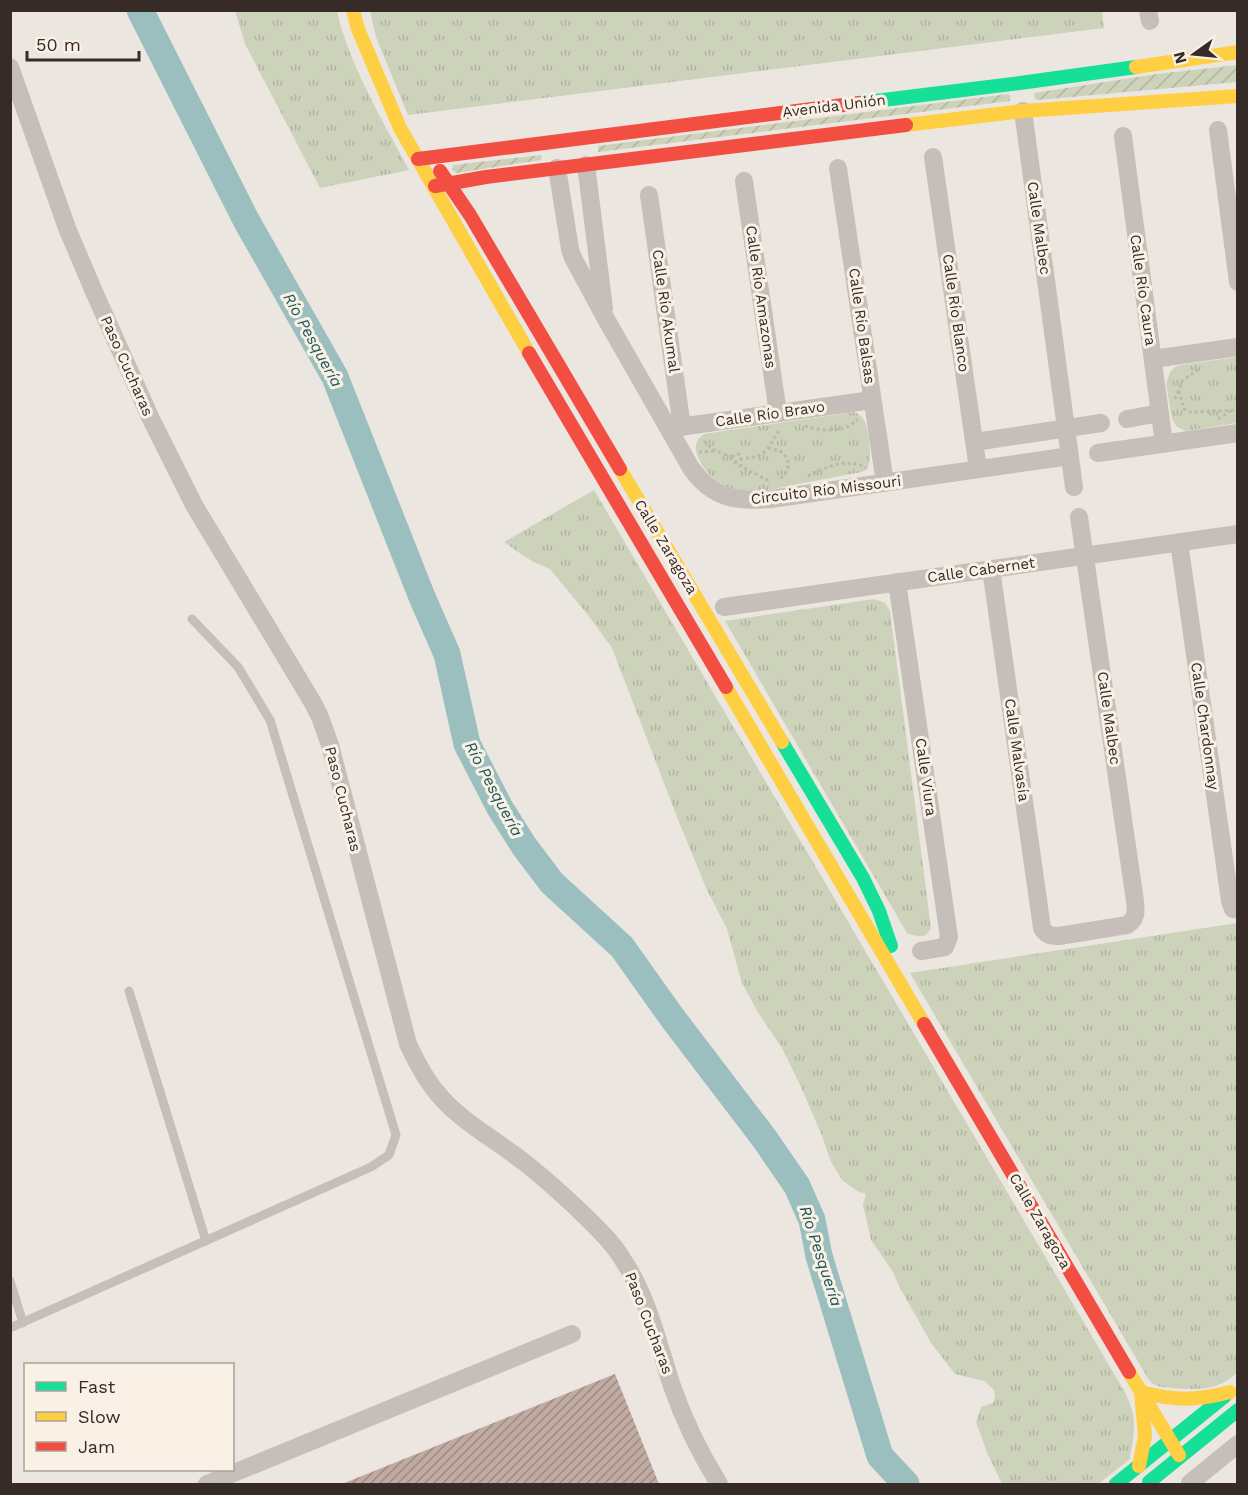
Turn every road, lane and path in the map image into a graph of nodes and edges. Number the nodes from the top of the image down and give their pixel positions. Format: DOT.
graph roads {
  1 [pos="353,10"];
  2 [pos="1238,52"];
  3 [pos="10,68"];
  4 [pos="1238,96"];
  5 [pos="1022,97"];
  6 [pos="1218,130"];
  7 [pos="1123,136"];
  8 [pos="582,138"];
  9 [pos="553,142"];
  10 [pos="933,157"];
  11 [pos="424,158"];
  12 [pos="586,165"];
  13 [pos="557,168"];
  14 [pos="838,168"];
  15 [pos="486,177"];
  16 [pos="744,181"];
  17 [pos="449,183"];
  18 [pos="433,186"];
  19 [pos="649,195"];
  20 [pos="470,214"];
  21 [pos="1238,282"];
  22 [pos="606,319"];
  23 [pos="1238,347"];
  24 [pos="1153,359"];
  25 [pos="1201,369"];
  26 [pos="1178,389"];
  27 [pos="872,399"];
  28 [pos="1167,408"];
  29 [pos="1232,410"];
  30 [pos="1238,410"];
  31 [pos="861,416"];
  32 [pos="1127,419"];
  33 [pos="780,420"];
  34 [pos="1217,420"];
  35 [pos="1101,423"];
  36 [pos="803,426"];
  37 [pos="675,428"];
  38 [pos="1066,428"];
  39 [pos="1238,433"];
  40 [pos="700,438"];
  41 [pos="975,442"];
  42 [pos="1164,444"];
  43 [pos="697,448"];
  44 [pos="768,448"];
  45 [pos="715,451"];
  46 [pos="1098,453"];
  47 [pos="1070,456"];
  48 [pos="740,459"];
  49 [pos="734,460"];
  50 [pos="978,469"];
  51 [pos="786,473"];
  52 [pos="793,477"];
  53 [pos="885,483"];
  54 [pos="1074,487"];
  55 [pos="1079,517"];
  56 [pos="1238,534"];
  57 [pos="1179,542"];
  58 [pos="1085,555"];
  59 [pos="991,569"];
  60 [pos="897,582"];
  61 [pos="699,602"];
  62 [pos="724,607"];
  63 [pos="682,613"];
  64 [pos="192,619"];
  65 [pos="1235,909"];
  66 [pos="1044,932"];
  67 [pos="921,951"];
  68 [pos="901,984"];
  69 [pos="129,991"];
  70 [pos="206,1240"];
  71 [pos="10,1281"];
  72 [pos="23,1323"];
  73 [pos="10,1328"];
  74 [pos="572,1334"];
  75 [pos="1234,1389"];
  76 [pos="1141,1392"];
  77 [pos="1238,1410"];
  78 [pos="1170,1440"];
  79 [pos="1238,1444"];
  80 [pos="1180,1456"];
  81 [pos="1139,1466"];
  82 [pos="1190,1484"];
  83 [pos="207,1485"];
  84 [pos="719,1485"];
  85 [pos="1116,1485"];
  86 [pos="1146,1485"];
  1 -- 11 [label="street, Calle Zaragoza"];
  2 -- 5 [label="street, Avenida Unión"];
  3 -- 84 [label="street, Paso Cucharas"];
  4 -- 5 [label="street, Avenida Unión"];
  5 -- 8 [label="street, Avenida Unión"];
  5 -- 12 [label="street, Avenida Unión"];
  5 -- 38 [label="street, Calle Malbec"];
  6 -- 21 [label="street"];
  7 -- 24 [label="street, Calle Río Caura"];
  8 -- 9 [label="street, Avenida Unión"];
  8 -- 12 [label="street"];
  9 -- 11 [label="street, Avenida Unión"];
  9 -- 13 [label="street"];
  10 -- 41 [label="street, Calle Río Blanco"];
  11 -- 17 [label="street, Calle Zaragoza"];
  11 -- 18 [label="street, Calle Zaragoza"];
  12 -- 13 [label="street, Avenida Unión"];
  12 -- 22 [label="street, Circuito Río Missouri"];
  13 -- 15 [label="street, Avenida Unión"];
  13 -- 22 [label="street, Circuito Río Missouri"];
  14 -- 27 [label="street, Calle Río Balsas"];
  15 -- 17 [label="street, Avenida Unión"];
  15 -- 20 [label="street"];
  16 -- 33 [label="street, Calle Río Amazonas"];
  17 -- 18 [label="street, Avenida Unión"];
  17 -- 20 [label="street, Calle Zaragoza"];
  18 -- 63 [label="street, Calle Zaragoza"];
  19 -- 37 [label="street, Calle Río Akumal"];
  20 -- 61 [label="street, Calle Zaragoza"];
  22 -- 37 [label="street, Circuito Río Missouri"];
  23 -- 24 [label="street"];
  24 -- 28 [label="street, Calle Río Caura"];
  25 -- 26 [label="path"];
  26 -- 28 [label="path"];
  26 -- 29 [label="path"];
  27 -- 33 [label="street, Calle Río Bravo"];
  27 -- 53 [label="street, Calle Río Balsas"];
  28 -- 32 [label="street"];
  28 -- 42 [label="street, Calle Río Caura"];
  29 -- 30 [label="path"];
  29 -- 34 [label="path"];
  31 -- 36 [label="path"];
  33 -- 37 [label="street, Calle Río Bravo"];
  33 -- 44 [label="path"];
  35 -- 38 [label="street"];
  37 -- 53 [label="street, Circuito Río Missouri"];
  38 -- 41 [label="street"];
  38 -- 47 [label="street, Calle Malbec"];
  39 -- 42 [label="street"];
  40 -- 45 [label="path"];
  41 -- 50 [label="street, Calle Río Blanco"];
  42 -- 46 [label="street"];
  43 -- 45 [label="path"];
  44 -- 48 [label="path"];
  44 -- 51 [label="path"];
  45 -- 49 [label="path"];
  47 -- 50 [label="street, Circuito Río Missouri"];
  47 -- 54 [label="street, Calle Malbec"];
  48 -- 49 [label="path"];
  48 -- 49 [label="path"];
  49 -- 51 [label="path"];
  50 -- 53 [label="street, Circuito Río Missouri"];
  51 -- 52 [label="path"];
  55 -- 58 [label="street, Calle Malbec"];
  56 -- 57 [label="street, Calle Cabernet"];
  57 -- 58 [label="street, Calle Cabernet"];
  57 -- 65 [label="street, Calle Chardonnay"];
  58 -- 59 [label="street, Calle Cabernet"];
  58 -- 66 [label="street, Calle Malbec"];
  59 -- 60 [label="street, Calle Cabernet"];
  59 -- 66 [label="street, Calle Malvasía"];
  60 -- 62 [label="street, Calle Cabernet"];
  60 -- 67 [label="street, Calle Viura"];
  61 -- 63 [label="street"];
  61 -- 68 [label="street, Calle Zaragoza"];
  63 -- 68 [label="street, Calle Zaragoza"];
  64 -- 70 [label="lane"];
  68 -- 76 [label="street, Calle Zaragoza"];
  69 -- 70 [label="lane"];
  70 -- 72 [label="lane"];
  71 -- 72 [label="lane"];
  72 -- 73 [label="lane"];
  74 -- 83 [label="street"];
  75 -- 76 [label="street"];
  75 -- 78 [label="street"];
  76 -- 78 [label="street, Calle Zaragoza"];
  76 -- 81 [label="street"];
  77 -- 80 [label="street"];
  78 -- 80 [label="street, Calle Zaragoza"];
  78 -- 81 [label="street"];
  79 -- 82 [label="street"];
  80 -- 82 [label="street"];
  80 -- 86 [label="street"];
  81 -- 85 [label="street"];
}
